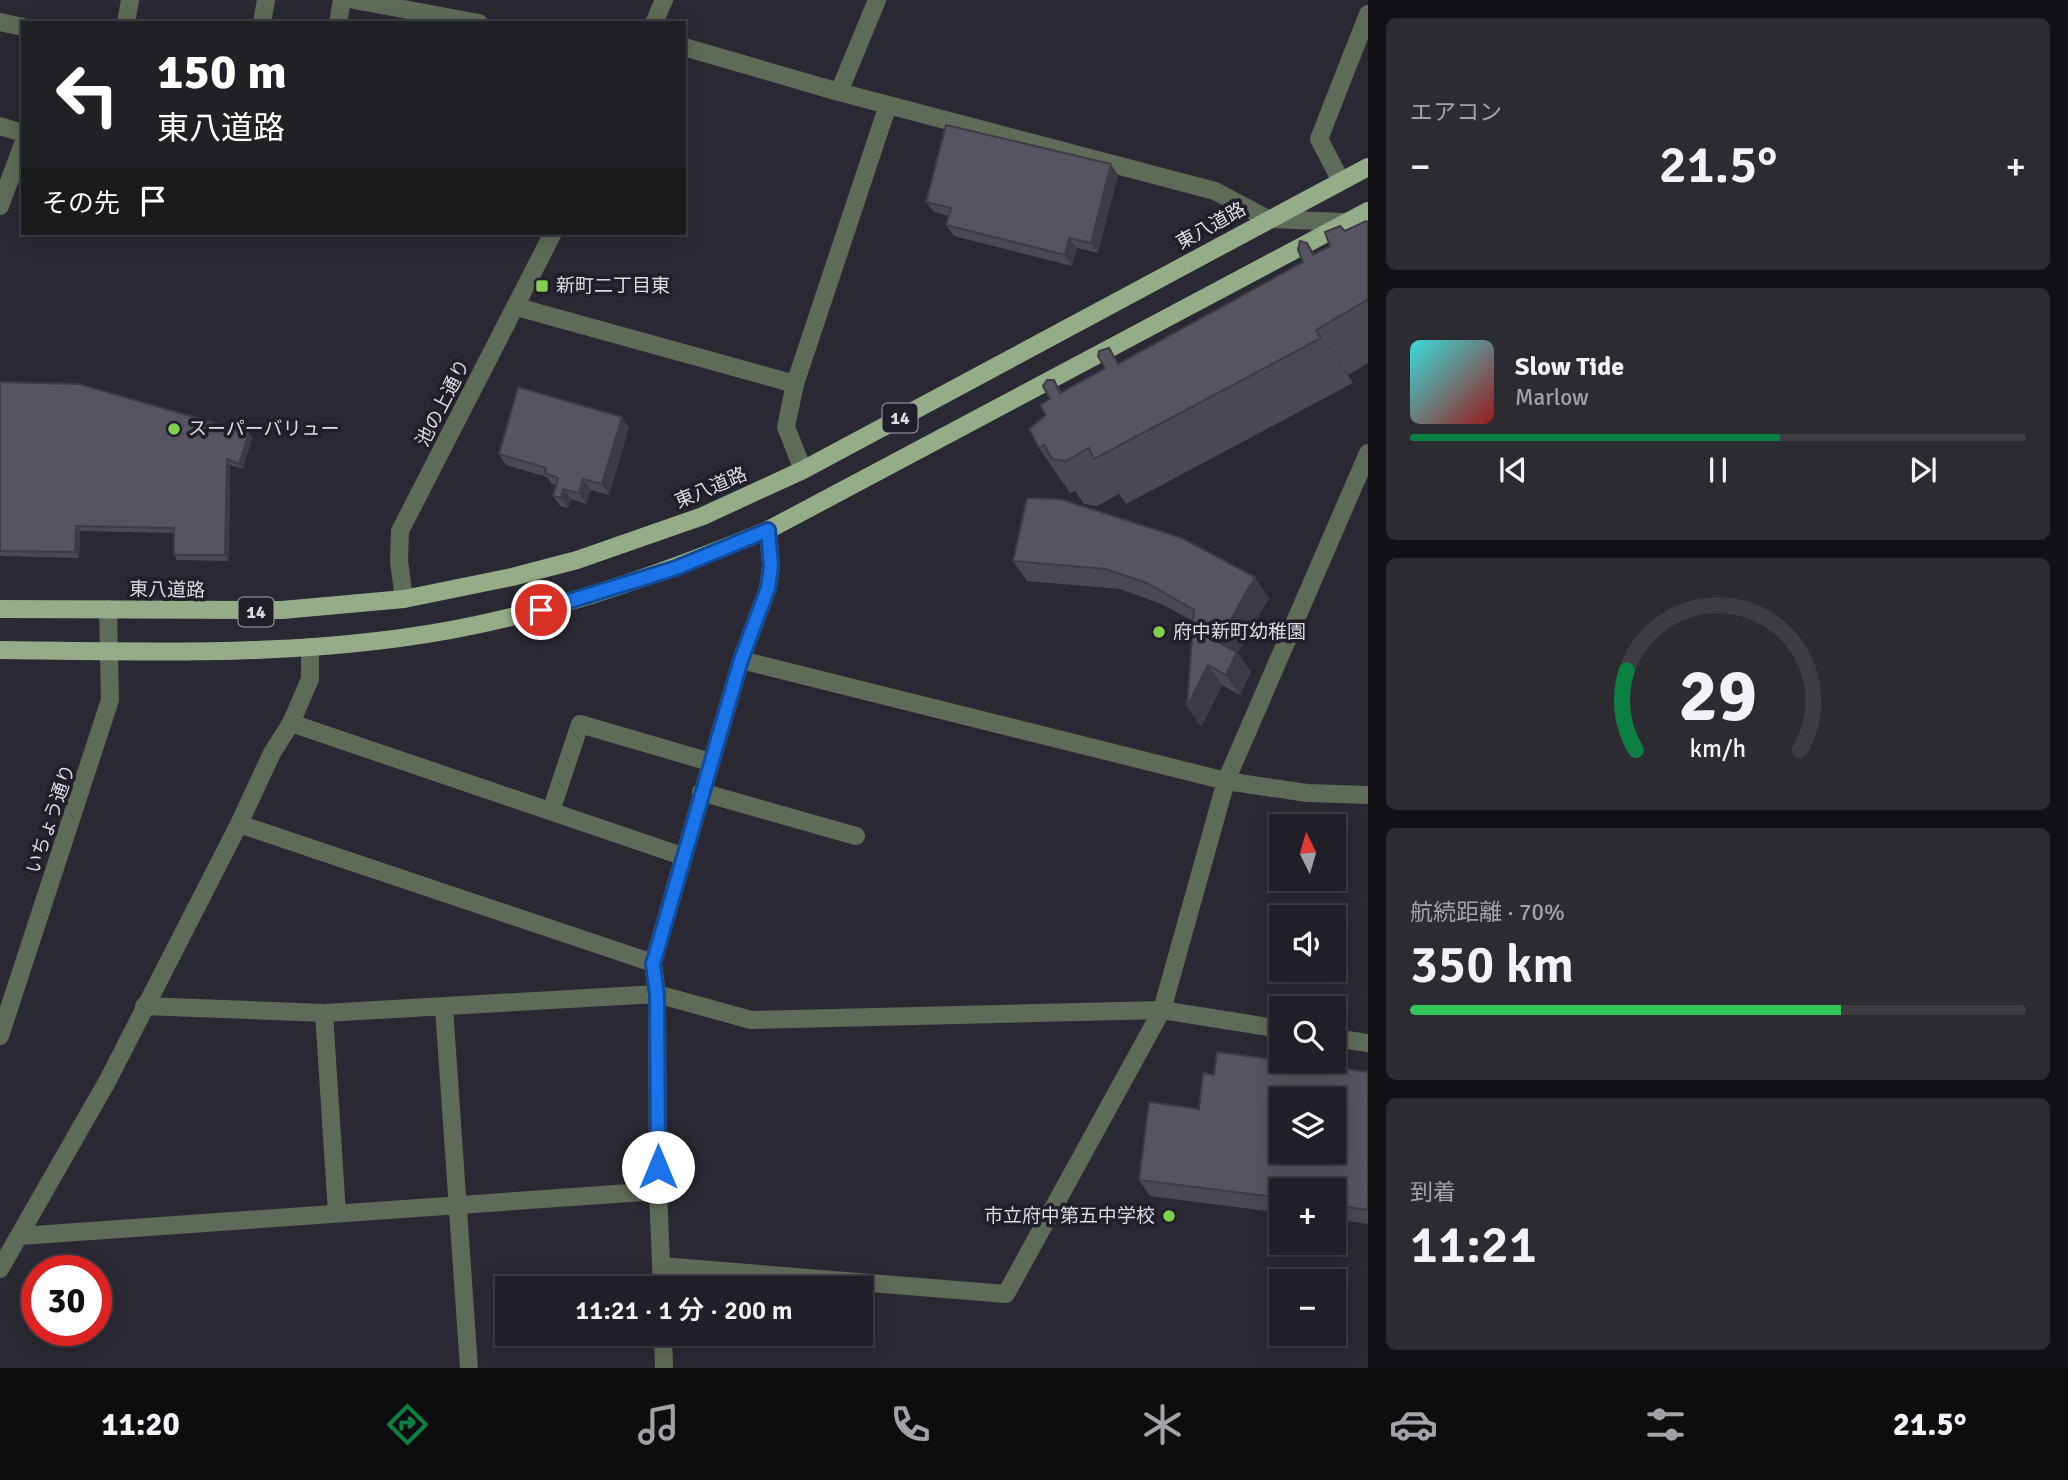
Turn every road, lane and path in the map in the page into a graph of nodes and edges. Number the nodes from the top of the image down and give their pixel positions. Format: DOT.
graph roads {
  1 [pos="130,0"];
  2 [pos="267,0"];
  3 [pos="342,0"];
  4 [pos="354,0"];
  5 [pos="664,0"];
  6 [pos="877,0"];
  7 [pos="1368,14"];
  8 [pos="126,21"];
  9 [pos="262,21"];
  10 [pos="338,21"];
  11 [pos="455,21"];
  12 [pos="655,21"];
  13 [pos="0,22"];
  14 [pos="21,27"];
  15 [pos="686,48"];
  16 [pos="839,92"];
  17 [pos="888,105"];
  18 [pos="0,126"];
  19 [pos="21,132"];
  20 [pos="21,149"];
  21 [pos="1368,167"];
  22 [pos="1341,181"];
  23 [pos="0,206"];
  24 [pos="1368,211"];
  25 [pos="1268,219"];
  26 [pos="1360,221"];
  27 [pos="552,235"];
  28 [pos="517,307"];
  29 [pos="795,384"];
  30 [pos="1368,453"];
  31 [pos="803,471"];
  32 [pos="768,530"];
  33 [pos="404,598"];
  34 [pos="0,609"];
  35 [pos="108,610"];
  36 [pos="310,647"];
  37 [pos="0,650"];
  38 [pos="110,653"];
  39 [pos="741,660"];
  40 [pos="291,723"];
  41 [pos="710,762"];
  42 [pos="1226,781"];
  43 [pos="701,792"];
  44 [pos="1368,795"];
  45 [pos="551,811"];
  46 [pos="239,824"];
  47 [pos="856,836"];
  48 [pos="682,856"];
  49 [pos="653,964"];
  50 [pos="657,995"];
  51 [pos="144,1006"];
  52 [pos="444,1008"];
  53 [pos="1162,1010"];
  54 [pos="324,1013"];
  55 [pos="1269,1027"];
  56 [pos="0,1036"];
  57 [pos="1346,1040"];
  58 [pos="1368,1043"];
  59 [pos="658,1191"];
  60 [pos="459,1205"];
  61 [pos="337,1213"];
  62 [pos="20,1236"];
  63 [pos="661,1266"];
  64 [pos="0,1269"];
  65 [pos="661,1276"];
  66 [pos="663,1346"];
  67 [pos="469,1368"];
  68 [pos="664,1368"];
  1 -- 8 [label="street"];
  2 -- 9 [label="street"];
  3 -- 10 [label="street"];
  4 -- 11 [label="street"];
  5 -- 12 [label="street"];
  6 -- 16 [label="street"];
  7 -- 22 [label="street"];
  13 -- 14 [label="street"];
  15 -- 16 [label="street"];
  16 -- 17 [label="street"];
  17 -- 25 [label="street"];
  17 -- 29 [label="street"];
  18 -- 19 [label="street"];
  20 -- 23 [label="street"];
  21 -- 22 [label="main road, 東八道路 / 14"];
  22 -- 25 [label="main road, 東八道路 / 14"];
  24 -- 26 [label="main road, 14"];
  25 -- 26 [label="street"];
  25 -- 31 [label="main road, 東八道路 / 14"];
  26 -- 32 [label="main road, 14"];
  27 -- 28 [label="street, 池の上通り"];
  28 -- 29 [label="street"];
  28 -- 33 [label="street, 池の上通り"];
  29 -- 31 [label="street"];
  30 -- 42 [label="street"];
  31 -- 33 [label="main road, 東八道路 / 14"];
  32 -- 36 [label="main road, 14"];
  32 -- 39 [label="street"];
  33 -- 35 [label="main road, 東八道路 / 14"];
  34 -- 35 [label="main road, 東八道路 / 14"];
  35 -- 38 [label="street, いちょう通り"];
  36 -- 38 [label="main road, 14"];
  36 -- 40 [label="street"];
  37 -- 38 [label="main road, 14"];
  38 -- 56 [label="street, いちょう通り"];
  39 -- 41 [label="street"];
  39 -- 42 [label="street"];
  40 -- 45 [label="street"];
  40 -- 46 [label="street"];
  41 -- 43 [label="street"];
  41 -- 45 [label="street"];
  42 -- 44 [label="street"];
  42 -- 53 [label="street"];
  43 -- 47 [label="street"];
  43 -- 48 [label="street"];
  45 -- 48 [label="street"];
  46 -- 49 [label="street"];
  46 -- 51 [label="street"];
  48 -- 49 [label="street"];
  49 -- 50 [label="street"];
  50 -- 52 [label="street"];
  50 -- 53 [label="street"];
  50 -- 59 [label="street"];
  51 -- 54 [label="street"];
  51 -- 62 [label="street"];
  52 -- 54 [label="street"];
  52 -- 60 [label="street"];
  53 -- 55 [label="street"];
  53 -- 63 [label="street"];
  54 -- 61 [label="street"];
  57 -- 58 [label="street"];
  59 -- 60 [label="street"];
  59 -- 63 [label="street"];
  60 -- 61 [label="street"];
  60 -- 67 [label="street"];
  61 -- 62 [label="street"];
  62 -- 64 [label="street"];
  63 -- 65 [label="street"];
  66 -- 68 [label="street"];
}
